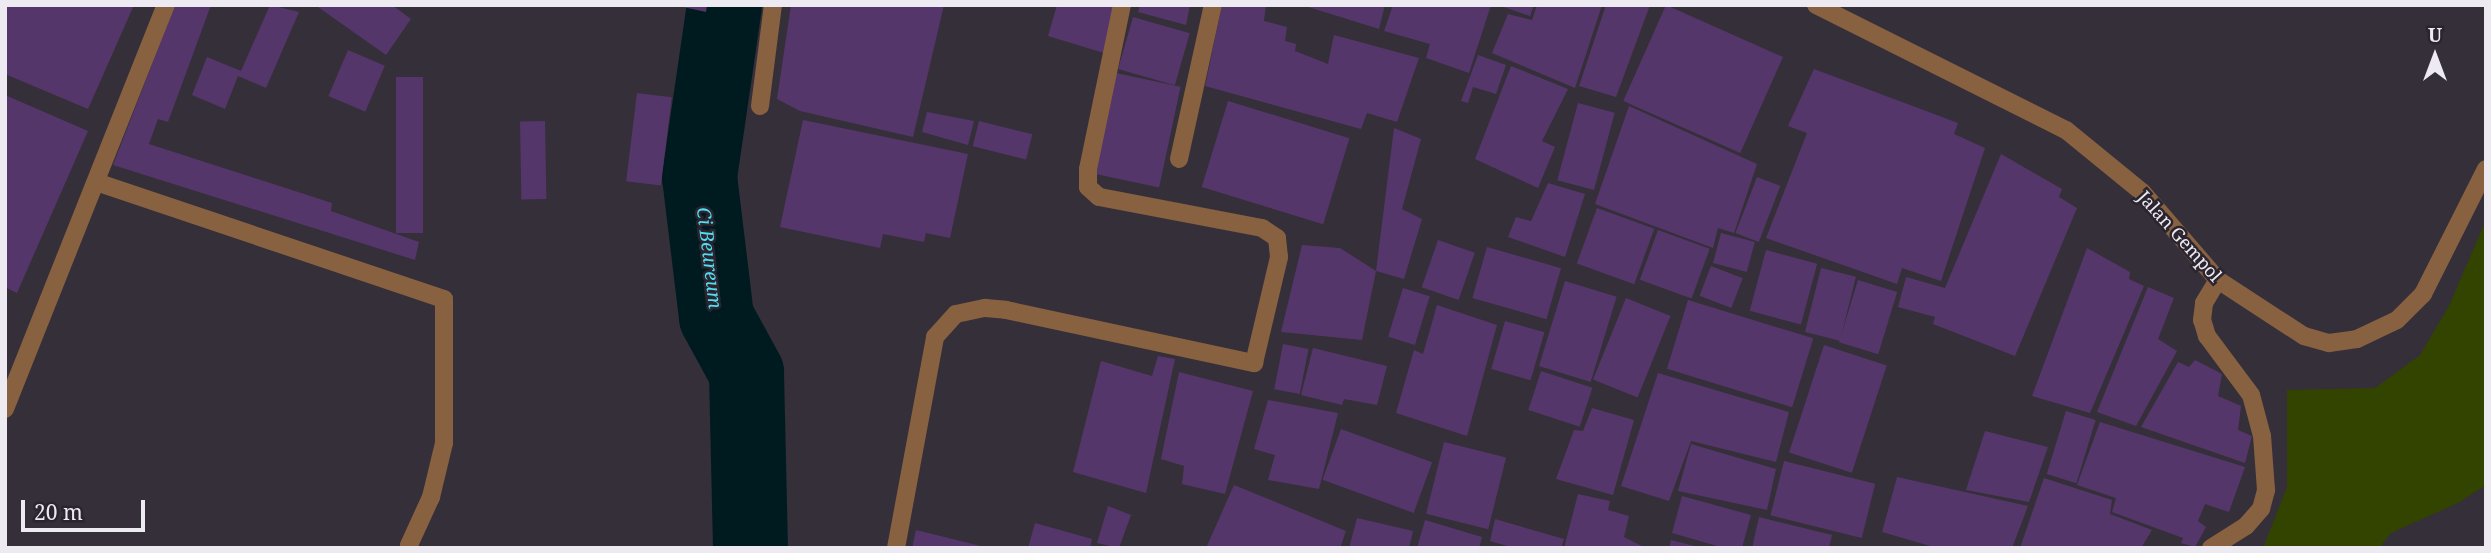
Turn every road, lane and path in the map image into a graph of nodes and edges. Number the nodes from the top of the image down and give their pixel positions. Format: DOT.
graph roads {
  1 [pos="166,5"];
  2 [pos="773,5"];
  3 [pos="1122,5"];
  4 [pos="1213,5"];
  5 [pos="1816,5"];
  6 [pos="760,106"];
  7 [pos="1179,159"];
  8 [pos="2486,169"];
  9 [pos="99,183"];
  10 [pos="2218,280"];
  11 [pos="5,409"];
  12 [pos="409,545"];
  13 [pos="896,548"];
  14 [pos="2211,548"];
  1 -- 9 [label="street"];
  2 -- 6 [label="street"];
  3 -- 13 [label="street"];
  4 -- 7 [label="street"];
  5 -- 10 [label="street, Jalan Gempol"];
  8 -- 10 [label="street, Jalan Gempol"];
  9 -- 11 [label="street"];
  9 -- 12 [label="street"];
  10 -- 14 [label="street"];
}
